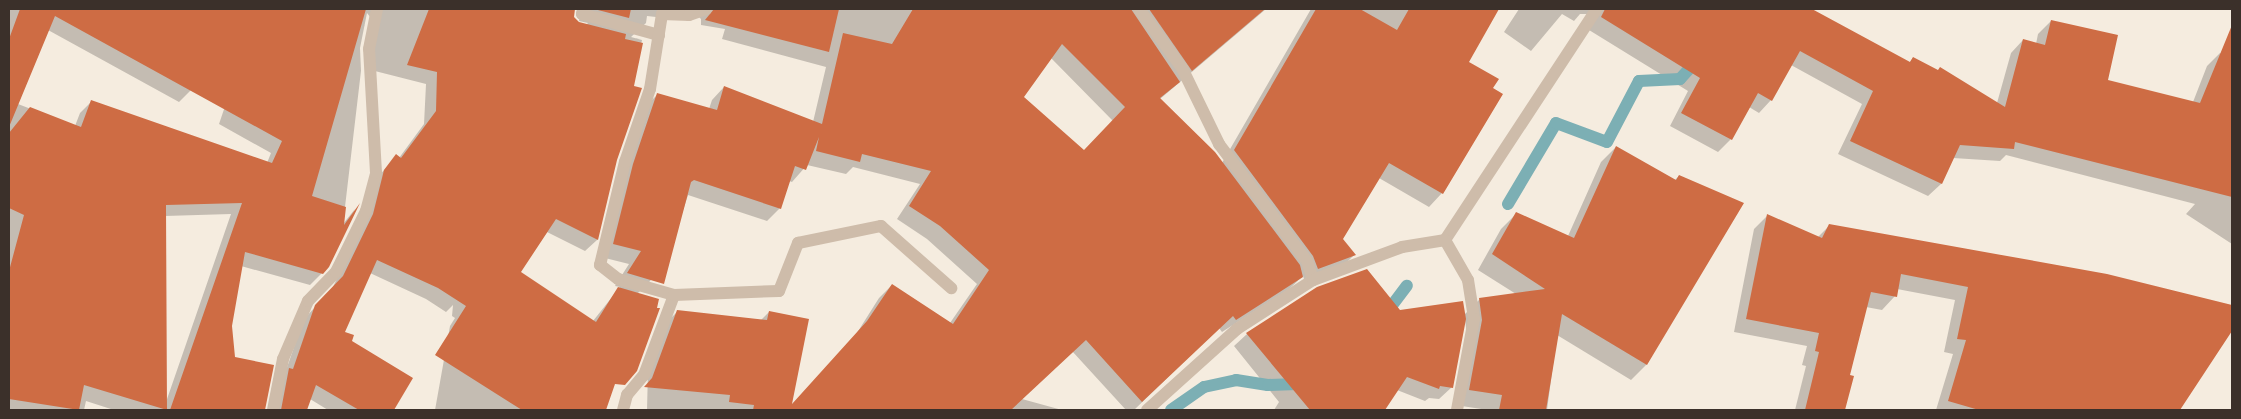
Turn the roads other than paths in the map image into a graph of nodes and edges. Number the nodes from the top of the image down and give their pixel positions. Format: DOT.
graph roads {
  1 [pos="377,9"];
  2 [pos="583,9"];
  3 [pos="706,9"];
  4 [pos="1139,9"];
  5 [pos="1597,9"];
  6 [pos="659,35"];
  7 [pos="1445,240"];
  8 [pos="1313,280"];
  9 [pos="951,288"];
  10 [pos="674,295"];
  11 [pos="273,410"];
  12 [pos="623,410"];
  13 [pos="1147,410"];
  14 [pos="1457,410"];
  1 -- 11 [label="street"];
  2 -- 6 [label="street"];
  3 -- 6 [label="street"];
  4 -- 8 [label="street"];
  5 -- 7 [label="street"];
  6 -- 10 [label="street"];
  7 -- 8 [label="street"];
  7 -- 14 [label="street"];
  8 -- 13 [label="street"];
  9 -- 10 [label="street"];
  10 -- 12 [label="street"];
}
